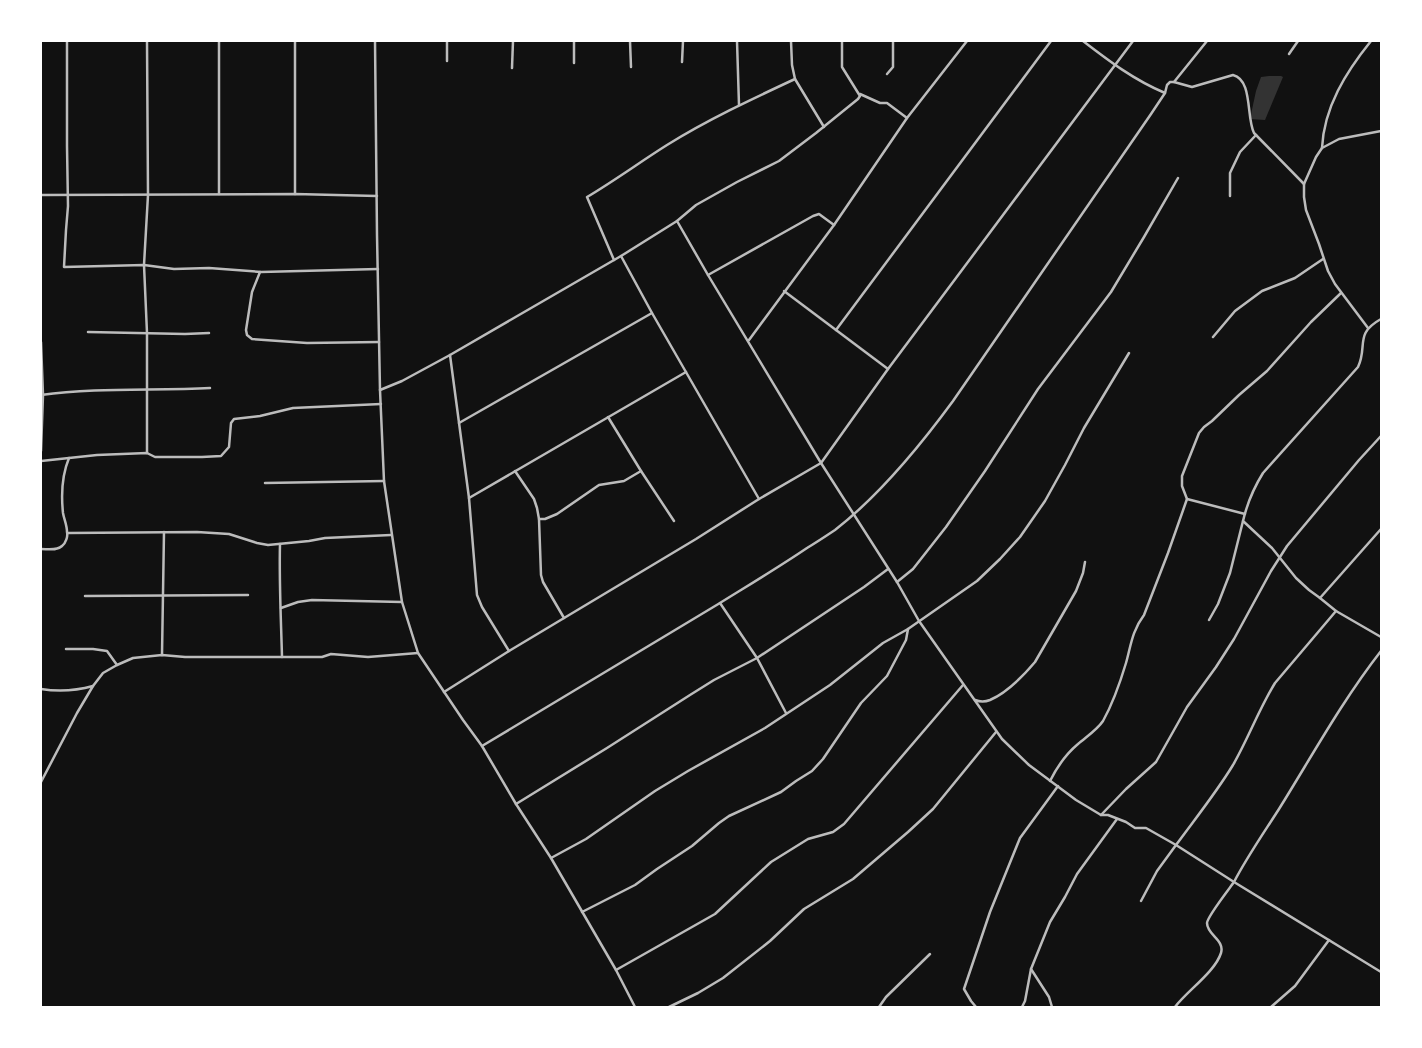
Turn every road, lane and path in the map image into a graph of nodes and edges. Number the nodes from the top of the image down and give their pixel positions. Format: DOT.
graph roads {
  1 [pos="67,41"];
  2 [pos="147,41"];
  3 [pos="219,41"];
  4 [pos="295,41"];
  5 [pos="375,41"];
  6 [pos="447,41"];
  7 [pos="512,41"];
  8 [pos="574,41"];
  9 [pos="630,41"];
  10 [pos="683,41"];
  11 [pos="737,41"];
  12 [pos="791,41"];
  13 [pos="842,41"];
  14 [pos="893,41"];
  15 [pos="968,41"];
  16 [pos="1051,41"];
  17 [pos="1083,41"];
  18 [pos="1133,41"];
  19 [pos="1207,41"];
  20 [pos="1298,41"];
  21 [pos="1371,41"];
  22 [pos="1289,54"];
  23 [pos="447,61"];
  24 [pos="682,62"];
  25 [pos="574,63"];
  26 [pos="1115,66"];
  27 [pos="631,67"];
  28 [pos="512,68"];
  29 [pos="887,74"];
  30 [pos="795,80"];
  31 [pos="1174,82"];
  32 [pos="1165,92"];
  33 [pos="859,94"];
  34 [pos="739,105"];
  35 [pos="907,118"];
  36 [pos="824,127"];
  37 [pos="1381,131"];
  38 [pos="1256,135"];
  39 [pos="1322,148"];
  40 [pos="1178,178"];
  41 [pos="1304,184"];
  42 [pos="219,194"];
  43 [pos="295,194"];
  44 [pos="41,195"];
  45 [pos="68,195"];
  46 [pos="148,195"];
  47 [pos="377,196"];
  48 [pos="1230,196"];
  49 [pos="678,221"];
  50 [pos="834,225"];
  51 [pos="621,256"];
  52 [pos="1323,259"];
  53 [pos="614,260"];
  54 [pos="144,265"];
  55 [pos="378,270"];
  56 [pos="260,272"];
  57 [pos="708,275"];
  58 [pos="784,291"];
  59 [pos="1341,292"];
  60 [pos="652,313"];
  61 [pos="1381,319"];
  62 [pos="1368,328"];
  63 [pos="836,330"];
  64 [pos="88,332"];
  65 [pos="209,333"];
  66 [pos="147,334"];
  67 [pos="1213,337"];
  68 [pos="748,340"];
  69 [pos="41,342"];
  70 [pos="379,342"];
  71 [pos="1129,353"];
  72 [pos="450,355"];
  73 [pos="888,370"];
  74 [pos="686,372"];
  75 [pos="210,388"];
  76 [pos="147,390"];
  77 [pos="380,390"];
  78 [pos="42,395"];
  79 [pos="381,404"];
  80 [pos="608,417"];
  81 [pos="459,423"];
  82 [pos="1381,436"];
  83 [pos="41,451"];
  84 [pos="147,453"];
  85 [pos="69,458"];
  86 [pos="41,461"];
  87 [pos="821,463"];
  88 [pos="515,471"];
  89 [pos="641,471"];
  90 [pos="384,481"];
  91 [pos="265,483"];
  92 [pos="469,498"];
  93 [pos="759,499"];
  94 [pos="1187,499"];
  95 [pos="853,514"];
  96 [pos="1245,514"];
  97 [pos="539,519"];
  98 [pos="674,521"];
  99 [pos="1243,521"];
  100 [pos="1381,529"];
  101 [pos="164,532"];
  102 [pos="68,533"];
  103 [pos="391,535"];
  104 [pos="280,544"];
  105 [pos="41,549"];
  106 [pos="1280,557"];
  107 [pos="1085,562"];
  108 [pos="888,569"];
  109 [pos="897,582"];
  110 [pos="248,594"];
  111 [pos="85,596"];
  112 [pos="163,596"];
  113 [pos="1320,598"];
  114 [pos="402,602"];
  115 [pos="720,603"];
  116 [pos="281,608"];
  117 [pos="1336,611"];
  118 [pos="564,618"];
  119 [pos="1209,620"];
  120 [pos="919,621"];
  121 [pos="908,629"];
  122 [pos="1381,637"];
  123 [pos="66,649"];
  124 [pos="509,651"];
  125 [pos="1381,651"];
  126 [pos="418,653"];
  127 [pos="162,655"];
  128 [pos="282,657"];
  129 [pos="757,658"];
  130 [pos="117,664"];
  131 [pos="963,685"];
  132 [pos="94,686"];
  133 [pos="41,689"];
  134 [pos="444,692"];
  135 [pos="974,700"];
  136 [pos="786,713"];
  137 [pos="996,732"];
  138 [pos="482,746"];
  139 [pos="1050,780"];
  140 [pos="41,782"];
  141 [pos="1058,786"];
  142 [pos="516,804"];
  143 [pos="1101,815"];
  144 [pos="1117,819"];
  145 [pos="1176,845"];
  146 [pos="552,858"];
  147 [pos="1234,882"];
  148 [pos="1141,901"];
  149 [pos="582,912"];
  150 [pos="1329,940"];
  151 [pos="930,954"];
  152 [pos="1031,969"];
  153 [pos="616,970"];
  154 [pos="1381,972"];
  155 [pos="636,1007"];
  156 [pos="669,1007"];
  157 [pos="879,1007"];
  158 [pos="976,1007"];
  159 [pos="1022,1007"];
  160 [pos="1052,1007"];
  161 [pos="1175,1007"];
  162 [pos="1271,1007"];
  1 -- 45 [label="street"];
  2 -- 46 [label="street"];
  3 -- 42 [label="street"];
  4 -- 43 [label="street"];
  5 -- 47 [label="street"];
  6 -- 23 [label="street"];
  7 -- 28 [label="street"];
  8 -- 25 [label="street"];
  9 -- 27 [label="street"];
  10 -- 24 [label="street"];
  11 -- 34 [label="street"];
  12 -- 30 [label="street"];
  13 -- 33 [label="street"];
  14 -- 29 [label="street"];
  15 -- 35 [label="street"];
  16 -- 63 [label="street"];
  17 -- 26 [label="street"];
  18 -- 26 [label="street"];
  19 -- 31 [label="street"];
  20 -- 22 [label="street"];
  21 -- 39 [label="street"];
  26 -- 32 [label="street"];
  26 -- 73 [label="street"];
  30 -- 34 [label="street"];
  30 -- 36 [label="street"];
  31 -- 32 [label="street"];
  31 -- 38 [label="street"];
  32 -- 95 [label="street"];
  33 -- 35 [label="street"];
  33 -- 36 [label="street"];
  34 -- 53 [label="street"];
  35 -- 50 [label="street"];
  36 -- 49 [label="street"];
  37 -- 39 [label="street"];
  38 -- 41 [label="street"];
  38 -- 48 [label="street"];
  39 -- 41 [label="street"];
  40 -- 109 [label="street"];
  41 -- 52 [label="street"];
  42 -- 43 [label="street"];
  42 -- 46 [label="street"];
  43 -- 47 [label="street"];
  44 -- 45 [label="street"];
  45 -- 46 [label="street"];
  45 -- 54 [label="street"];
  46 -- 54 [label="street"];
  47 -- 55 [label="street"];
  49 -- 51 [label="street"];
  49 -- 57 [label="street"];
  50 -- 57 [label="street"];
  50 -- 58 [label="street"];
  51 -- 53 [label="street"];
  51 -- 60 [label="street"];
  52 -- 59 [label="street"];
  52 -- 67 [label="street"];
  53 -- 72 [label="street"];
  54 -- 56 [label="street"];
  54 -- 66 [label="street"];
  55 -- 56 [label="street"];
  55 -- 70 [label="street"];
  56 -- 70 [label="street"];
  57 -- 68 [label="street"];
  58 -- 63 [label="street"];
  58 -- 68 [label="street"];
  59 -- 62 [label="street"];
  59 -- 94 [label="street"];
  60 -- 74 [label="street"];
  60 -- 81 [label="street"];
  61 -- 62 [label="street"];
  62 -- 96 [label="street"];
  63 -- 73 [label="street"];
  64 -- 66 [label="street"];
  65 -- 66 [label="street"];
  66 -- 76 [label="street"];
  68 -- 87 [label="street"];
  69 -- 78 [label="street"];
  70 -- 77 [label="street"];
  71 -- 120 [label="street"];
  72 -- 77 [label="street"];
  72 -- 81 [label="street"];
  73 -- 87 [label="street"];
  74 -- 80 [label="street"];
  74 -- 93 [label="street"];
  75 -- 76 [label="street"];
  76 -- 78 [label="street"];
  76 -- 84 [label="street"];
  77 -- 79 [label="street"];
  78 -- 83 [label="street"];
  79 -- 84 [label="street"];
  79 -- 90 [label="street"];
  80 -- 88 [label="street"];
  80 -- 89 [label="street"];
  81 -- 92 [label="street"];
  82 -- 106 [label="street"];
  84 -- 85 [label="street"];
  85 -- 86 [label="street"];
  85 -- 102 [label="street"];
  87 -- 93 [label="street"];
  87 -- 95 [label="street"];
  88 -- 92 [label="street"];
  88 -- 97 [label="street"];
  89 -- 97 [label="street"];
  89 -- 98 [label="street"];
  90 -- 91 [label="street"];
  90 -- 103 [label="street"];
  92 -- 124 [label="street"];
  93 -- 118 [label="street"];
  94 -- 96 [label="street"];
  94 -- 139 [label="street"];
  95 -- 108 [label="street"];
  95 -- 115 [label="street"];
  96 -- 99 [label="street"];
  97 -- 118 [label="street"];
  99 -- 106 [label="street"];
  99 -- 119 [label="street"];
  100 -- 113 [label="street"];
  101 -- 102 [label="street"];
  101 -- 104 [label="street"];
  101 -- 112 [label="street"];
  102 -- 105 [label="street"];
  103 -- 104 [label="street"];
  103 -- 114 [label="street"];
  104 -- 116 [label="street"];
  106 -- 113 [label="street"];
  106 -- 143 [label="street"];
  107 -- 135 [label="street"];
  108 -- 109 [label="street"];
  108 -- 129 [label="street"];
  109 -- 120 [label="street"];
  110 -- 112 [label="street"];
  111 -- 112 [label="street"];
  112 -- 127 [label="street"];
  113 -- 117 [label="street"];
  114 -- 116 [label="street"];
  114 -- 126 [label="street"];
  115 -- 129 [label="street"];
  115 -- 138 [label="street"];
  116 -- 128 [label="street"];
  117 -- 122 [label="street"];
  117 -- 145 [label="street"];
  118 -- 124 [label="street"];
  120 -- 121 [label="street"];
  120 -- 131 [label="street"];
  121 -- 136 [label="street"];
  121 -- 149 [label="street"];
  123 -- 130 [label="street"];
  124 -- 134 [label="street"];
  125 -- 147 [label="street"];
  126 -- 128 [label="street"];
  126 -- 134 [label="street"];
  127 -- 128 [label="street"];
  127 -- 130 [label="street"];
  129 -- 136 [label="street"];
  129 -- 142 [label="street"];
  130 -- 132 [label="street"];
  131 -- 135 [label="street"];
  131 -- 153 [label="street"];
  132 -- 133 [label="street"];
  132 -- 140 [label="street"];
  134 -- 138 [label="street"];
  135 -- 137 [label="street"];
  136 -- 146 [label="street"];
  137 -- 139 [label="street"];
  137 -- 156 [label="street"];
  138 -- 142 [label="street"];
  139 -- 141 [label="street"];
  141 -- 143 [label="street"];
  141 -- 158 [label="street"];
  142 -- 146 [label="street"];
  143 -- 144 [label="street"];
  144 -- 145 [label="street"];
  144 -- 152 [label="street"];
  145 -- 147 [label="street"];
  145 -- 148 [label="street"];
  146 -- 149 [label="street"];
  147 -- 150 [label="street"];
  147 -- 161 [label="street"];
  149 -- 153 [label="street"];
  150 -- 154 [label="street"];
  150 -- 162 [label="street"];
  151 -- 157 [label="street"];
  152 -- 159 [label="street"];
  152 -- 160 [label="street"];
  153 -- 155 [label="street"];
}
